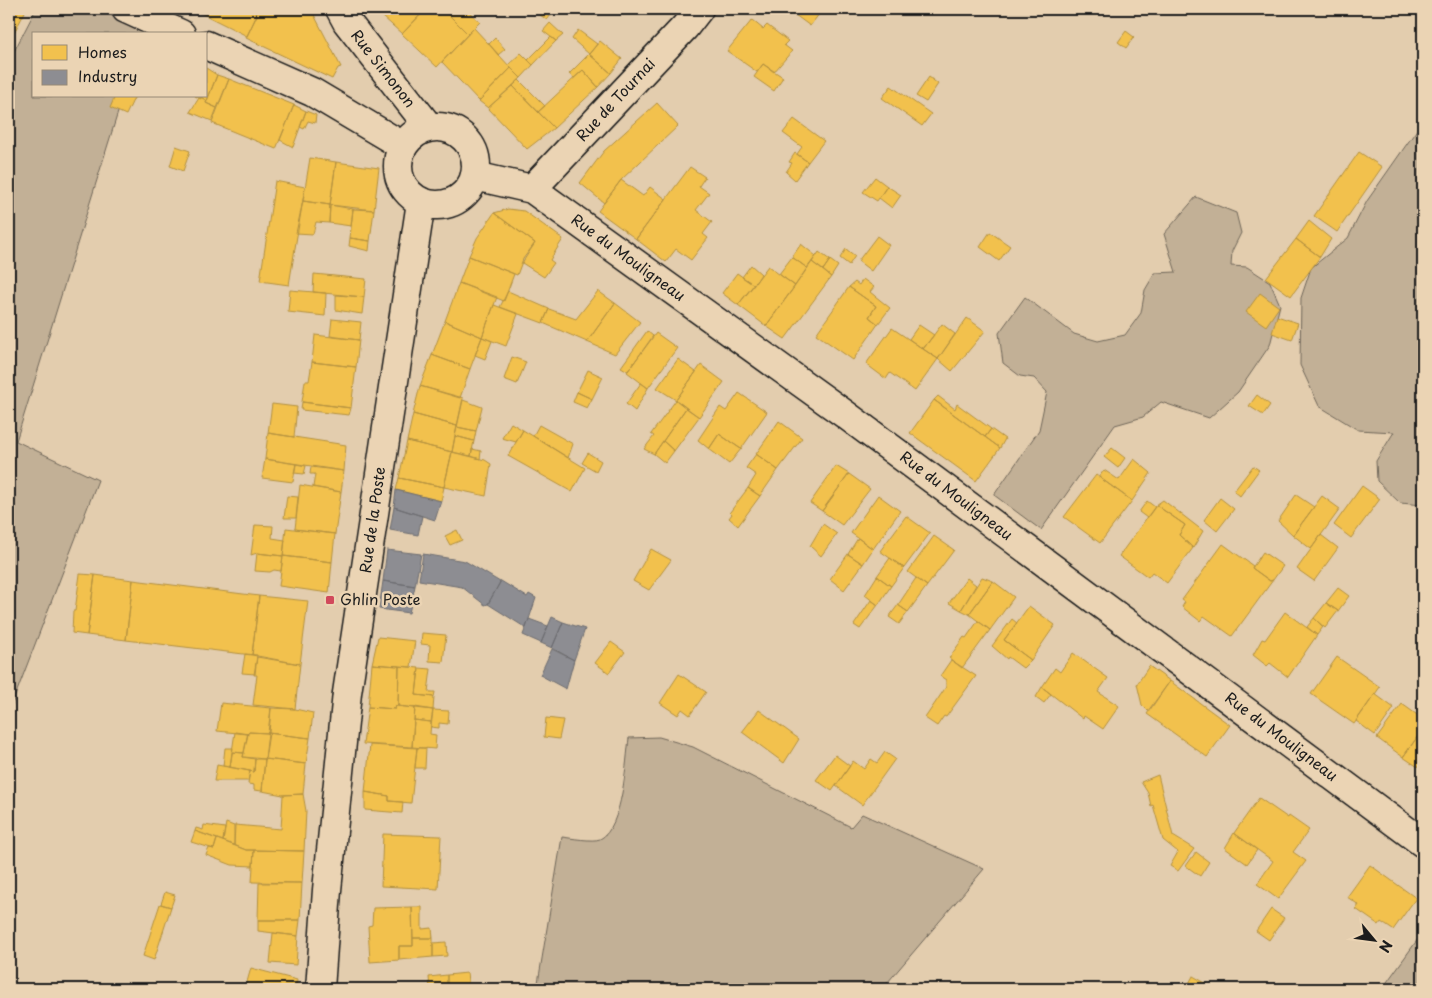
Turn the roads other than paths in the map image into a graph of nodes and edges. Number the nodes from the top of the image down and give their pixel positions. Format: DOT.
graph roads {
  1 [pos="126,9"];
  2 [pos="340,9"];
  3 [pos="699,9"];
  4 [pos="177,32"];
  5 [pos="208,46"];
  6 [pos="429,127"];
  7 [pos="403,146"];
  8 [pos="475,176"];
  9 [pos="532,189"];
  10 [pos="421,202"];
  11 [pos="1423,843"];
  12 [pos="320,989"];
  1 -- 4 [label="street"];
  2 -- 6 [label="street, Rue Simonon"];
  3 -- 9 [label="street, Rue de Tournai"];
  5 -- 7 [label="street"];
  6 -- 7 [label="street"];
  6 -- 8 [label="street"];
  7 -- 10 [label="street"];
  8 -- 9 [label="street, Rue du Mouligneau"];
  8 -- 10 [label="street"];
  9 -- 11 [label="street, Rue du Mouligneau"];
  10 -- 12 [label="street, Rue de la Poste"];
}
